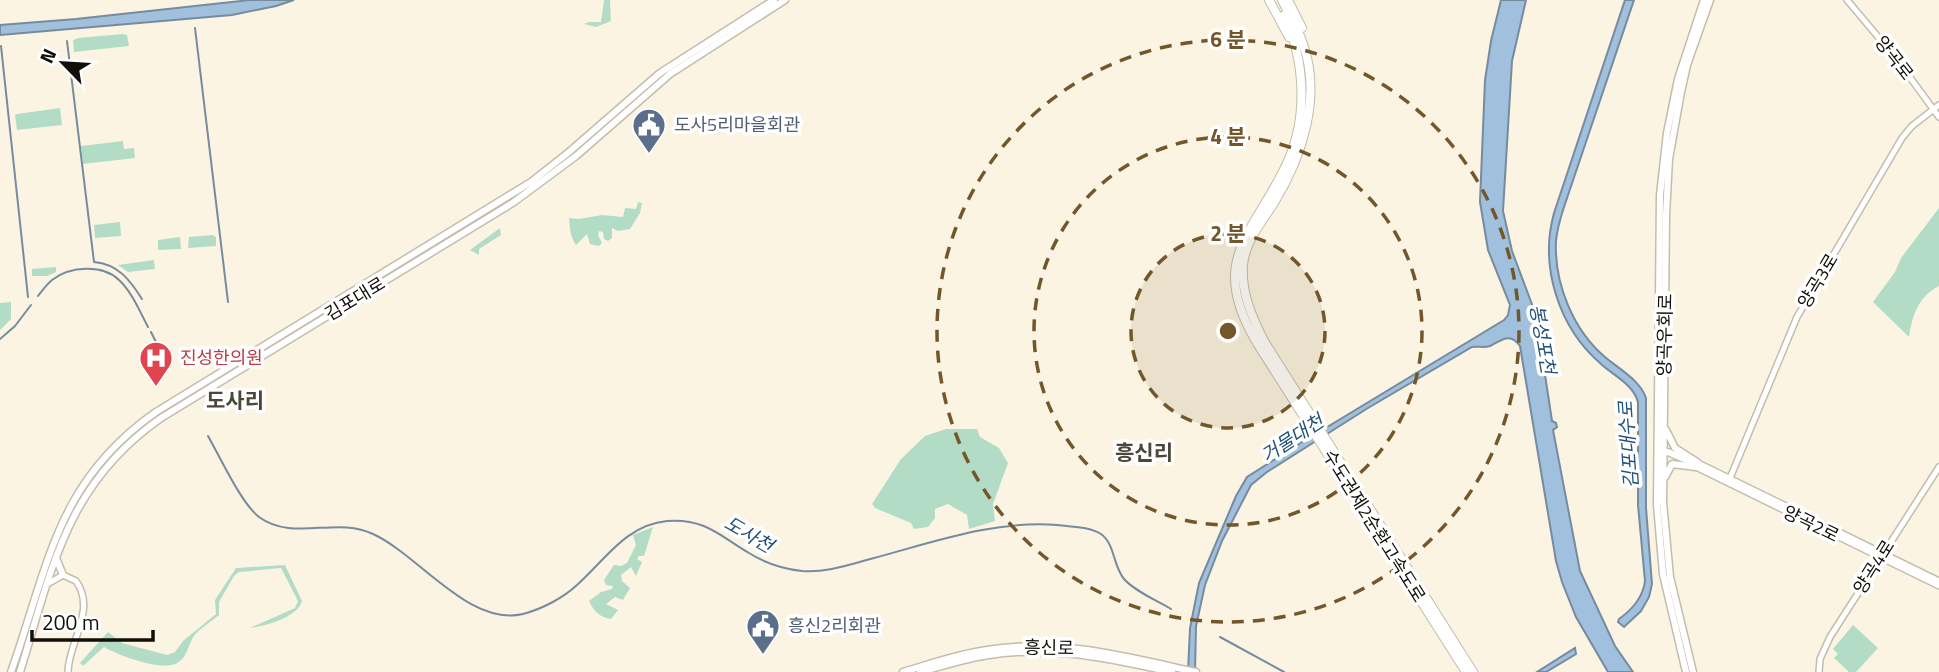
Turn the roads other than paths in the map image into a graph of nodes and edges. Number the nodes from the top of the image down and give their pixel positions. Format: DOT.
graph roads {
  1 [pos="774,0"];
  2 [pos="785,0"];
  3 [pos="1279,0"];
  4 [pos="1704,0"];
  5 [pos="1710,0"];
  6 [pos="1847,0"];
  7 [pos="1936,107"];
  8 [pos="1939,117"];
  9 [pos="1663,406"];
  10 [pos="1312,422"];
  11 [pos="1327,446"];
  12 [pos="1661,453"];
  13 [pos="1684,459"];
  14 [pos="1697,465"];
  15 [pos="1939,467"];
  16 [pos="1730,478"];
  17 [pos="1663,486"];
  18 [pos="1881,556"];
  19 [pos="56,558"];
  20 [pos="63,575"];
  21 [pos="49,583"];
  22 [pos="1939,584"];
  23 [pos="22,652"];
  24 [pos="9,672"];
  25 [pos="22,672"];
  26 [pos="68,672"];
  27 [pos="903,672"];
  28 [pos="920,672"];
  29 [pos="1172,672"];
  30 [pos="1196,672"];
  31 [pos="1466,672"];
  32 [pos="1473,672"];
  33 [pos="1686,672"];
  34 [pos="1693,672"];
  35 [pos="1819,672"];
  1 -- 23 [label="main road, 김포대로"];
  2 -- 19 [label="main road, 김포대로"];
  3 -- 10 [label="highway, 수도권제2순환고속도로"];
  3 -- 10 [label="highway, 수도권제2순환고속도로"];
  4 -- 12 [label="main road, 양곡우회로"];
  5 -- 9 [label="main road, 양곡우회로"];
  6 -- 7 [label="street, 양곡로"];
  7 -- 8 [label="street, 양곡로"];
  7 -- 16 [label="street, 양곡3로"];
  9 -- 12 [label="main road, 양곡우회로"];
  9 -- 14 [label="main road"];
  10 -- 11 [label="highway, 수도권제2순환고속도로"];
  11 -- 31 [label="highway, 수도권제2순환고속도로"];
  11 -- 32 [label="highway, 수도권제2순환고속도로"];
  12 -- 13 [label="main road, 양곡2로"];
  12 -- 17 [label="main road, 양곡우회로"];
  12 -- 33 [label="main road, 양곡우회로"];
  13 -- 14 [label="street, 양곡2로"];
  14 -- 16 [label="street, 양곡2로"];
  14 -- 17 [label="main road"];
  14 -- 18 [label="street, 양곡2로"];
  15 -- 18 [label="street, 양곡4로"];
  16 -- 18 [label="street, 양곡2로"];
  17 -- 34 [label="main road, 양곡우회로"];
  18 -- 22 [label="street, 양곡2로"];
  18 -- 35 [label="street, 양곡4로"];
  19 -- 20 [label="main road"];
  19 -- 21 [label="main road, 김포대로"];
  20 -- 21 [label="street"];
  20 -- 26 [label="street"];
  21 -- 23 [label="main road, 김포대로"];
  23 -- 24 [label="main road"];
  23 -- 25 [label="main road"];
  27 -- 30 [label="main road, 흥신로"];
  28 -- 29 [label="main road, 흥신로"];
}
